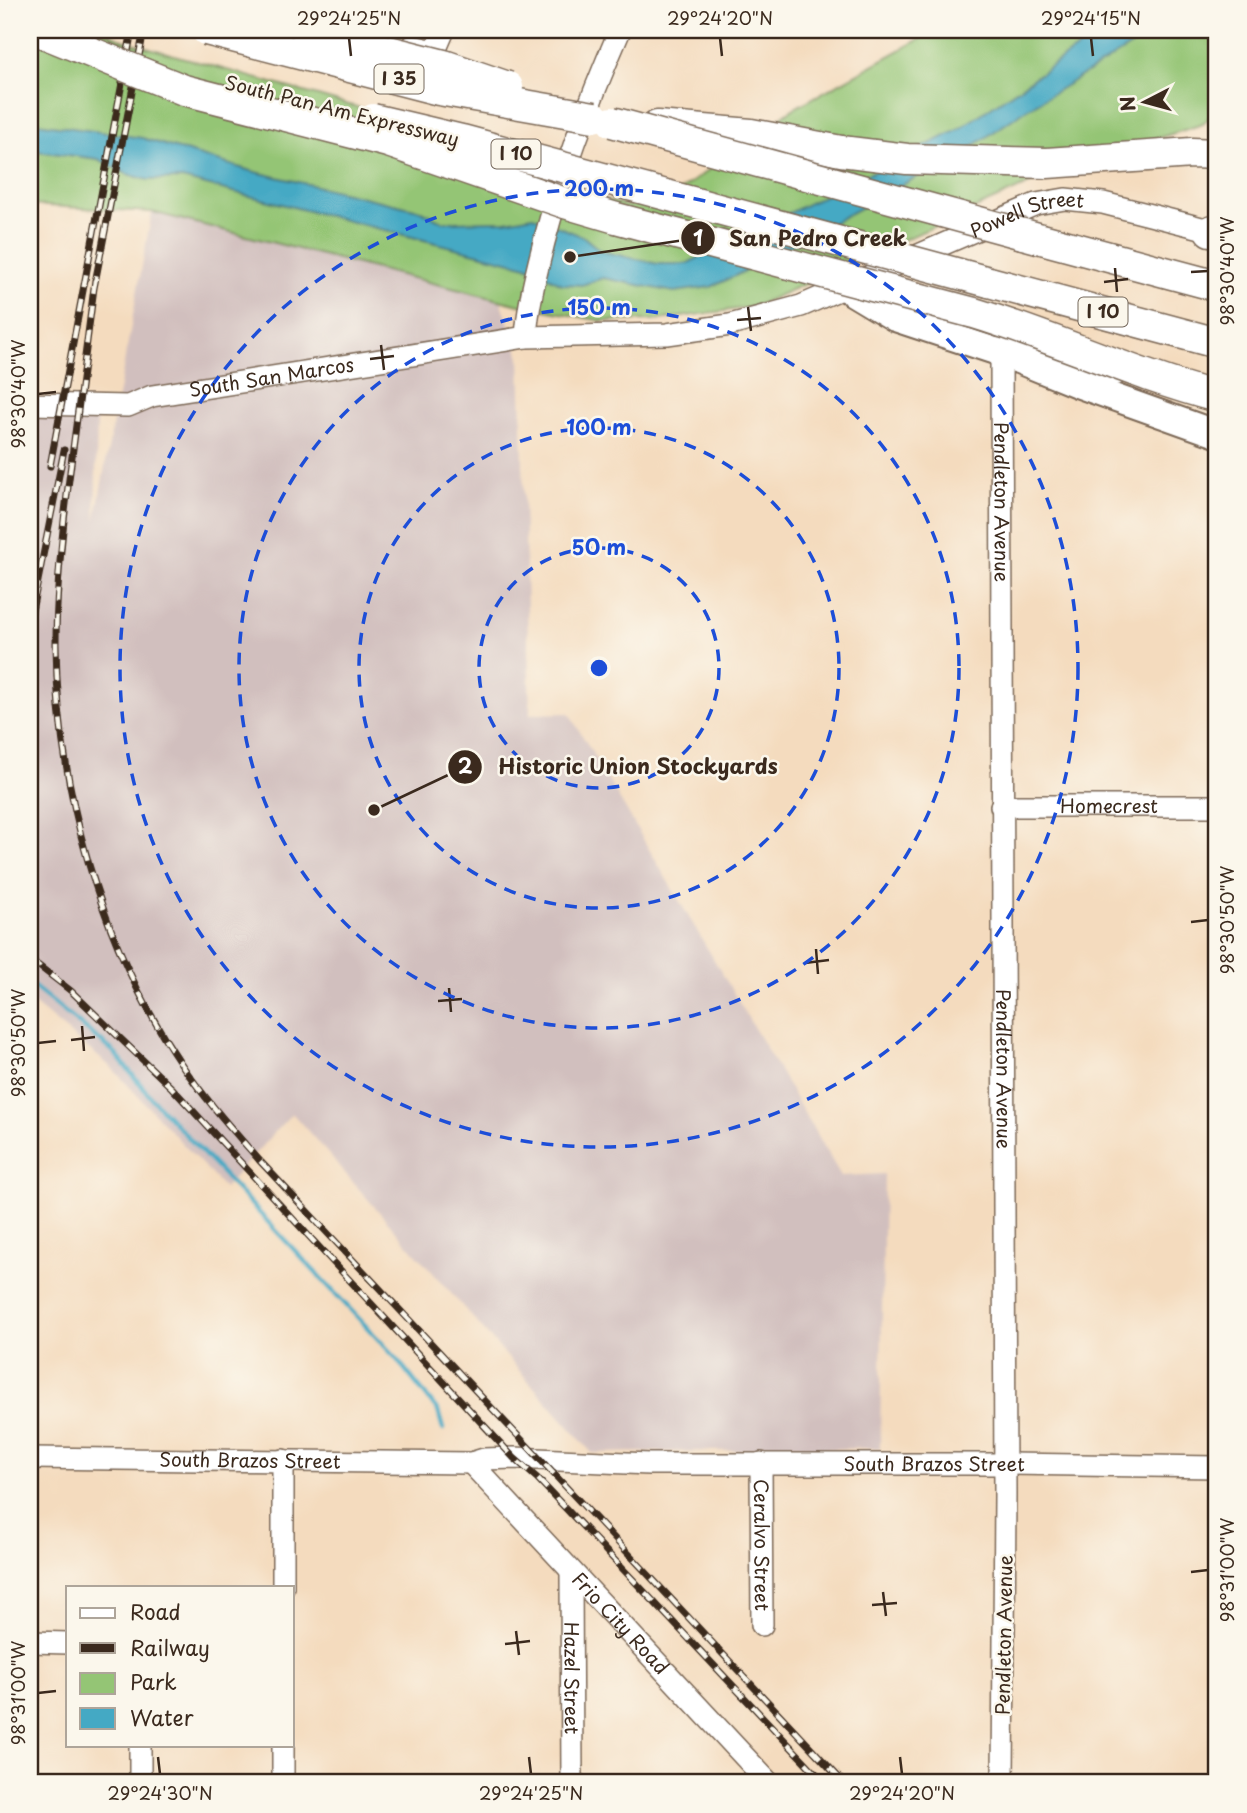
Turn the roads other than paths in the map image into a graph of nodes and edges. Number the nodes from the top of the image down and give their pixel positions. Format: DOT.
graph roads {
  1 [pos="206,30"];
  2 [pos="306,30"];
  3 [pos="344,30"];
  4 [pos="444,30"];
  5 [pos="620,30"];
  6 [pos="38,31"];
  7 [pos="603,120"];
  8 [pos="1217,154"];
  9 [pos="1215,231"];
  10 [pos="1217,286"];
  11 [pos="845,288"];
  12 [pos="526,337"];
  13 [pos="1217,343"];
  14 [pos="1001,353"];
  15 [pos="1217,386"];
  16 [pos="30,390"];
  17 [pos="152,396"];
  18 [pos="1217,397"];
  19 [pos="30,404"];
  20 [pos="1217,434"];
  21 [pos="1002,806"];
  22 [pos="1217,806"];
  23 [pos="30,1458"];
  24 [pos="283,1460"];
  25 [pos="471,1463"];
  26 [pos="761,1464"];
  27 [pos="1004,1464"];
  28 [pos="1217,1467"];
  29 [pos="571,1573"];
  30 [pos="284,1586"];
  31 [pos="762,1625"];
  32 [pos="30,1642"];
  33 [pos="66,1643"];
  34 [pos="140,1746"];
  35 [pos="283,1746"];
  36 [pos="140,1783"];
  37 [pos="283,1783"];
  38 [pos="572,1783"];
  39 [pos="769,1783"];
  40 [pos="1003,1783"];
  1 -- 7 [label="highway, I 35, bridge"];
  2 -- 7 [label="highway, bridge"];
  3 -- 4 [label="street"];
  5 -- 12 [label="street"];
  6 -- 13 [label="highway, South Pan Am Expressway / I 10, bridge"];
  6 -- 18 [label="highway, bridge"];
  7 -- 8 [label="highway, bridge"];
  7 -- 10 [label="highway, bridge"];
  9 -- 11 [label="street, Powell Street"];
  11 -- 12 [label="street, South San Marcos"];
  11 -- 14 [label="main road"];
  12 -- 17 [label="street, South San Marcos"];
  14 -- 15 [label="highway"];
  14 -- 20 [label="main road"];
  14 -- 21 [label="street, Pendleton Avenue"];
  16 -- 17 [label="street, South San Marcos"];
  17 -- 19 [label="street, South San Marcos"];
  21 -- 22 [label="street, Homecrest"];
  21 -- 27 [label="street, Pendleton Avenue"];
  23 -- 24 [label="street, South Brazos Street"];
  24 -- 25 [label="street, South Brazos Street"];
  24 -- 30 [label="street"];
  25 -- 26 [label="street, South Brazos Street"];
  25 -- 29 [label="street, Frio City Road"];
  26 -- 27 [label="street, South Brazos Street"];
  26 -- 31 [label="street, Ceralvo Street"];
  27 -- 28 [label="street, South Brazos Street"];
  27 -- 40 [label="street, Pendleton Avenue"];
  29 -- 38 [label="street, Hazel Street"];
  29 -- 39 [label="street, Frio City Road"];
  32 -- 33 [label="street"];
  34 -- 36 [label="street"];
  35 -- 37 [label="street"];
}
